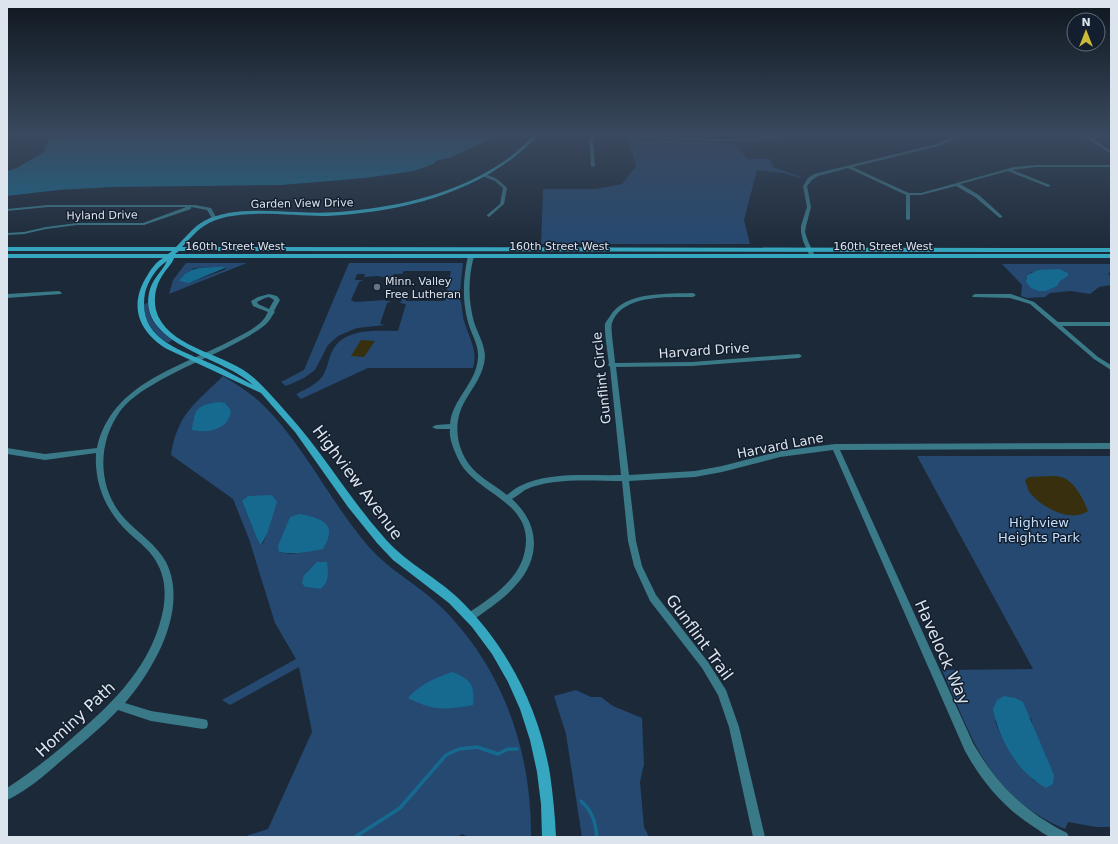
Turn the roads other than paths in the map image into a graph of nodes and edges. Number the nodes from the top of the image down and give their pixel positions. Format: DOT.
graph roads {
  1 [pos="487,173"];
  2 [pos="822,173"];
  3 [pos="865,173"];
  4 [pos="995,173"];
  5 [pos="1016,173"];
  6 [pos="484,175"];
  7 [pos="956,184"];
  8 [pos="1048,186"];
  9 [pos="908,194"];
  10 [pos="195,206"];
  11 [pos="7,210"];
  12 [pos="489,216"];
  13 [pos="1000,217"];
  14 [pos="215,218"];
  15 [pos="908,219"];
  16 [pos="7,234"];
  17 [pos="7,249"];
  18 [pos="177,249"];
  19 [pos="809,249"];
  20 [pos="1111,250"];
  21 [pos="7,256"];
  22 [pos="171,256"];
  23 [pos="471,256"];
  24 [pos="812,256"];
  25 [pos="1111,256"];
  26 [pos="59,293"];
  27 [pos="7,296"];
  28 [pos="693,296"];
  29 [pos="975,296"];
  30 [pos="272,312"];
  31 [pos="1058,324"];
  32 [pos="1111,324"];
  33 [pos="209,354"];
  34 [pos="799,356"];
  35 [pos="196,360"];
  36 [pos="611,365"];
  37 [pos="1111,368"];
  38 [pos="263,392"];
  39 [pos="453,426"];
  40 [pos="436,427"];
  41 [pos="836,446"];
  42 [pos="1111,446"];
  43 [pos="100,450"];
  44 [pos="7,451"];
  45 [pos="625,478"];
  46 [pos="506,499"];
  47 [pos="470,617"];
  48 [pos="117,705"];
  49 [pos="203,724"];
  50 [pos="7,794"];
  51 [pos="549,837"];
  52 [pos="759,837"];
  53 [pos="1063,837"];
  1 -- 6 [label="main road, Garden View Drive"];
  2 -- 19 [label="street"];
  3 -- 9 [label="street"];
  4 -- 7 [label="street"];
  5 -- 8 [label="street"];
  6 -- 12 [label="street"];
  6 -- 14 [label="main road, Garden View Drive"];
  7 -- 9 [label="street"];
  7 -- 13 [label="street"];
  9 -- 15 [label="street"];
  10 -- 11 [label="street"];
  10 -- 14 [label="street"];
  10 -- 16 [label="street, Hyland Drive"];
  14 -- 18 [label="main road, Garden View Drive"];
  17 -- 18 [label="main road, 160th Street West"];
  18 -- 19 [label="main road, 160th Street West"];
  18 -- 22 [label="main road, Highview Avenue"];
  19 -- 20 [label="main road, 160th Street West"];
  19 -- 24 [label="street"];
  21 -- 22 [label="main road, 160th Street West"];
  22 -- 23 [label="main road, 160th Street West"];
  22 -- 33 [label="main road, Highview Avenue"];
  22 -- 35 [label="main road, Highview Avenue"];
  23 -- 24 [label="main road, 160th Street West"];
  23 -- 39 [label="street"];
  24 -- 25 [label="main road, 160th Street West"];
  26 -- 27 [label="street"];
  28 -- 36 [label="street, Gunflint Circle"];
  29 -- 31 [label="street"];
  30 -- 33 [label="street, Hominy Path"];
  31 -- 32 [label="street"];
  31 -- 37 [label="street"];
  33 -- 35 [label="street, Hominy Path"];
  33 -- 38 [label="main road, Highview Avenue"];
  34 -- 36 [label="street, Harvard Drive"];
  35 -- 38 [label="main road, Highview Avenue"];
  35 -- 43 [label="street, Hominy Path"];
  36 -- 45 [label="street, Gunflint Circle"];
  38 -- 47 [label="main road, Highview Avenue"];
  39 -- 40 [label="street"];
  39 -- 46 [label="street"];
  41 -- 42 [label="street, Harvard Lane"];
  41 -- 45 [label="street, Harvard Lane"];
  41 -- 53 [label="street, Havelock Way"];
  43 -- 44 [label="street"];
  43 -- 48 [label="street, Hominy Path"];
  45 -- 46 [label="street, Harvard Lane"];
  45 -- 52 [label="street, Gunflint Trail"];
  46 -- 47 [label="street"];
  47 -- 51 [label="main road, Highview Avenue"];
  48 -- 49 [label="street"];
  48 -- 50 [label="street, Hominy Path"];
}
